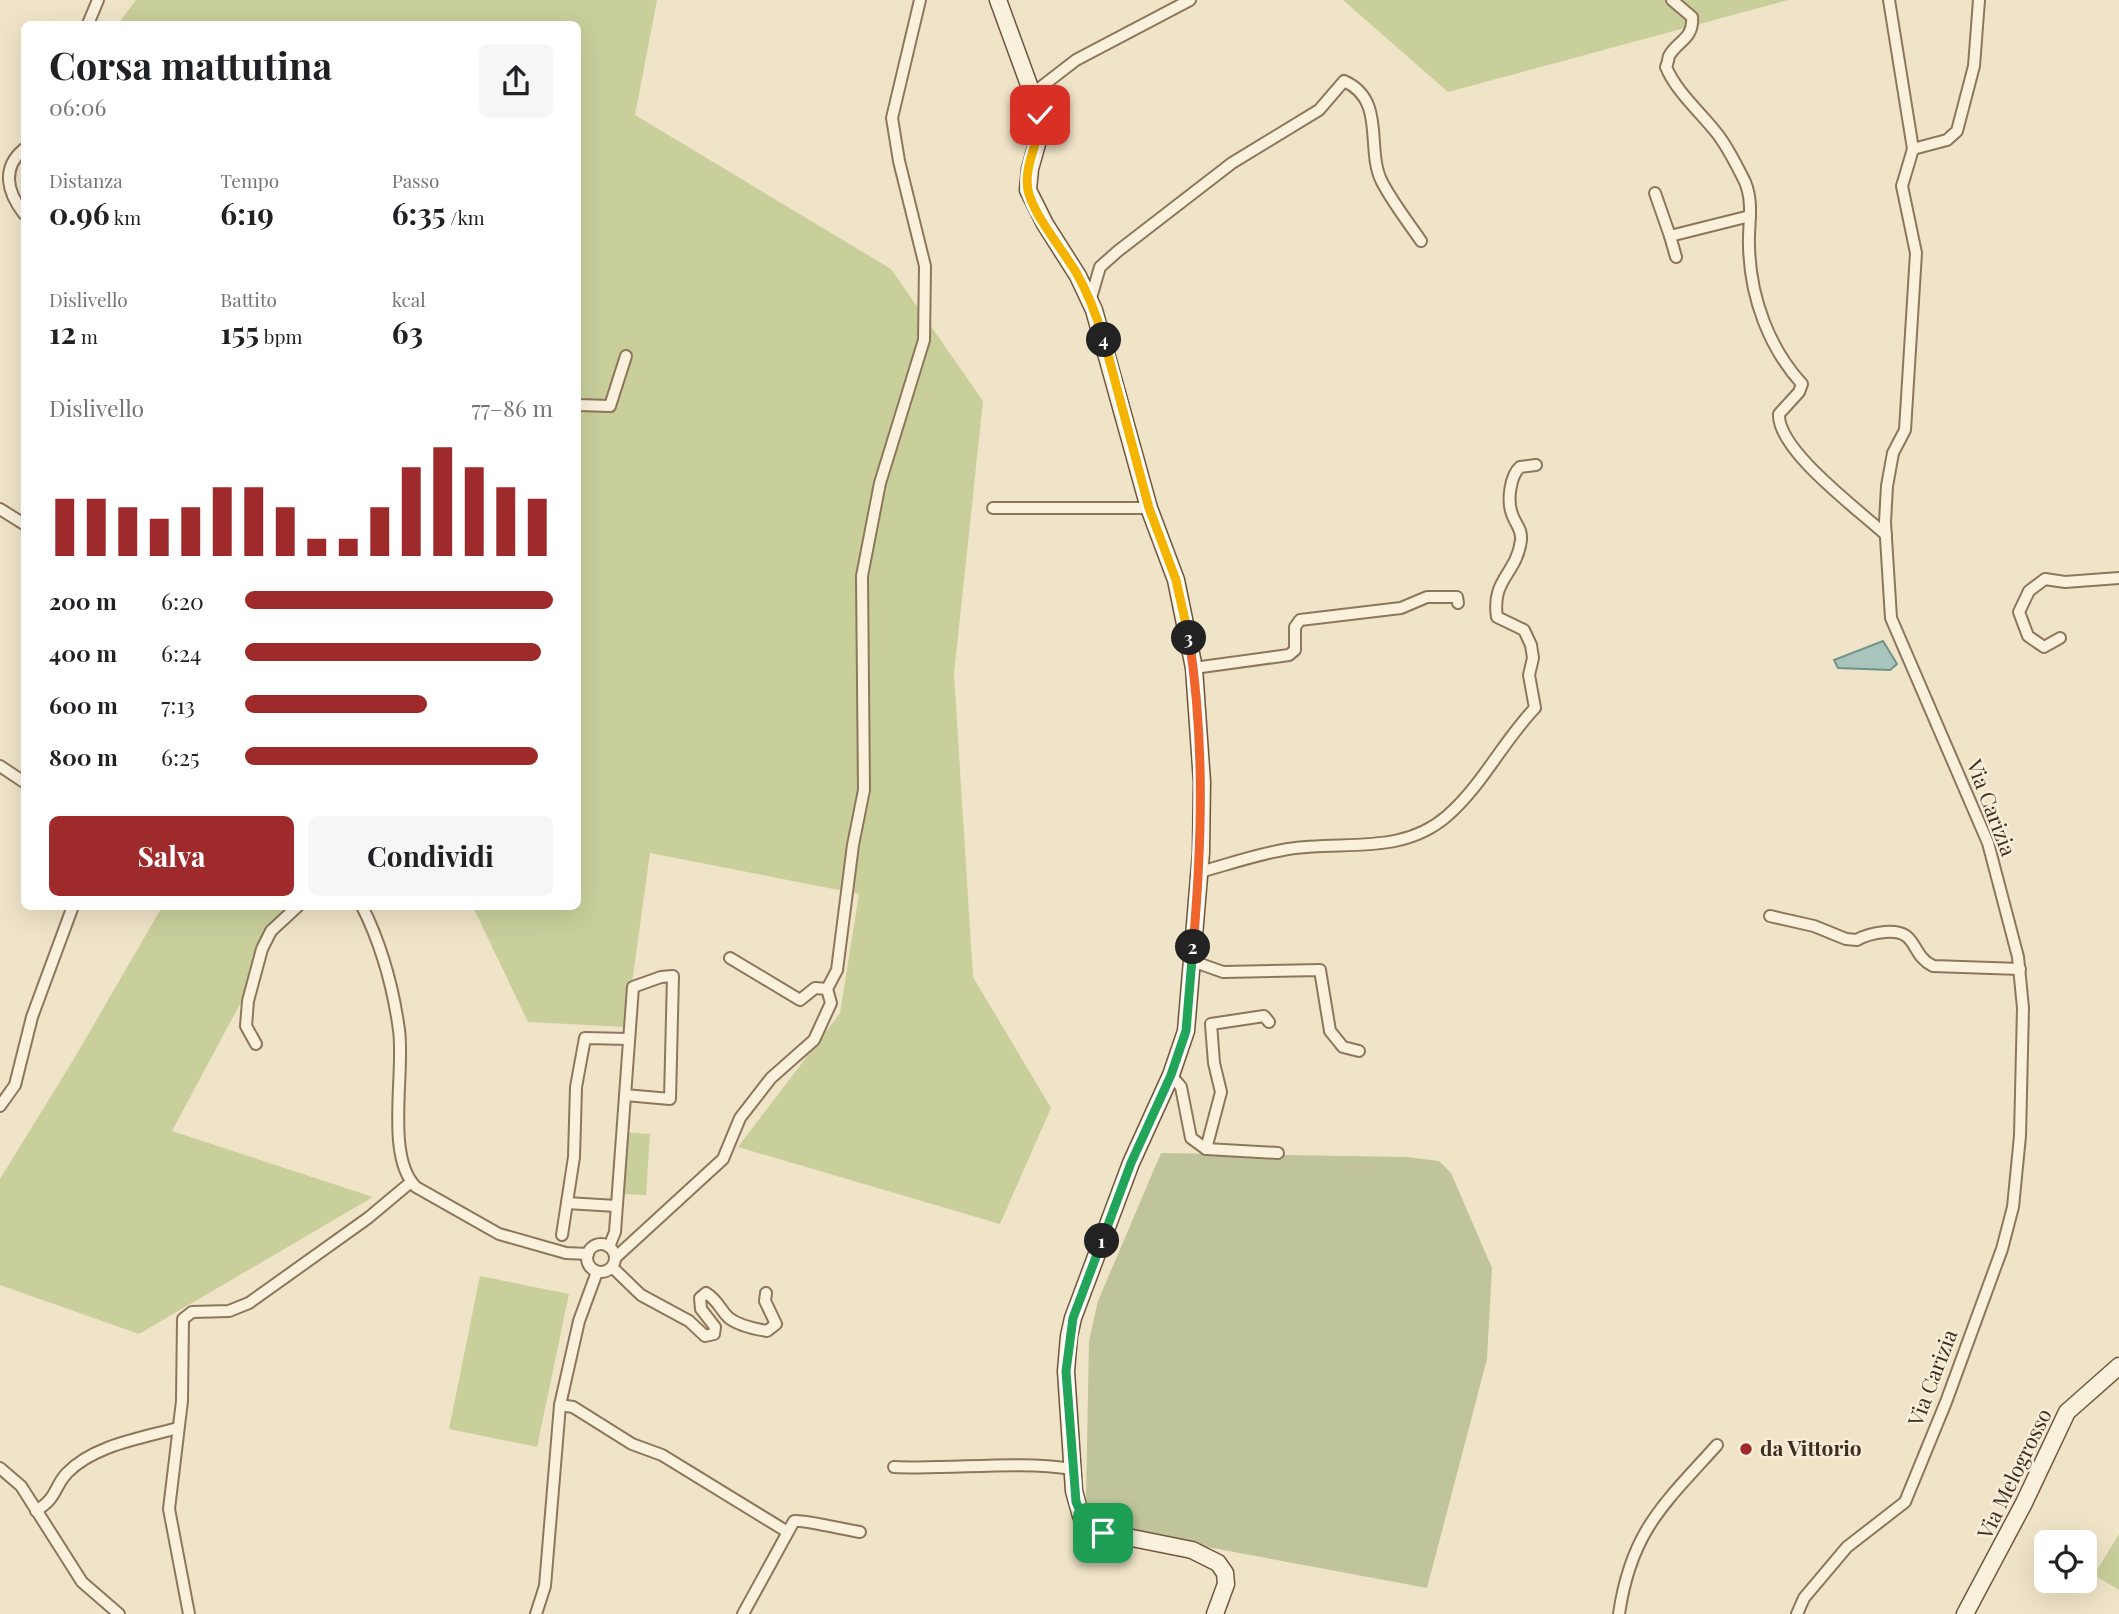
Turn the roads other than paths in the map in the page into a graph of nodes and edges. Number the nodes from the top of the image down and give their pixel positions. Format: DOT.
graph roads {
  1 [pos="98,0"];
  2 [pos="920,0"];
  3 [pos="998,0"];
  4 [pos="1191,0"];
  5 [pos="1672,0"];
  6 [pos="1889,0"];
  7 [pos="1979,0"];
  8 [pos="89,21"];
  9 [pos="1032,94"];
  10 [pos="1913,149"];
  11 [pos="21,151"];
  12 [pos="1655,193"];
  13 [pos="21,210"];
  14 [pos="1750,216"];
  15 [pos="1670,236"];
  16 [pos="1421,241"];
  17 [pos="1676,257"];
  18 [pos="1090,300"];
  19 [pos="626,356"];
  20 [pos="581,405"];
  21 [pos="1536,465"];
  22 [pos="993,508"];
  23 [pos="1149,508"];
  24 [pos="0,509"];
  25 [pos="21,522"];
  26 [pos="1886,535"];
  27 [pos="2119,578"];
  28 [pos="1458,603"];
  29 [pos="2060,638"];
  30 [pos="1194,668"];
  31 [pos="0,766"];
  32 [pos="21,780"];
  33 [pos="1200,872"];
  34 [pos="72,910"];
  35 [pos="295,910"];
  36 [pos="364,910"];
  37 [pos="1770,916"];
  38 [pos="730,958"];
  39 [pos="1192,961"];
  40 [pos="2020,969"];
  41 [pos="827,989"];
  42 [pos="1269,1022"];
  43 [pos="629,1039"];
  44 [pos="256,1044"];
  45 [pos="1359,1051"];
  46 [pos="1171,1075"];
  47 [pos="625,1095"];
  48 [pos="0,1105"];
  49 [pos="1206,1149"];
  50 [pos="1278,1153"];
  51 [pos="411,1182"];
  52 [pos="567,1203"];
  53 [pos="617,1206"];
  54 [pos="562,1236"];
  55 [pos="588,1254"];
  56 [pos="612,1257"];
  57 [pos="597,1272"];
  58 [pos="766,1293"];
  59 [pos="2119,1366"];
  60 [pos="560,1405"];
  61 [pos="178,1429"];
  62 [pos="1717,1445"];
  63 [pos="894,1467"];
  64 [pos="0,1468"];
  65 [pos="1073,1469"];
  66 [pos="36,1511"];
  67 [pos="786,1531"];
  68 [pos="860,1532"];
  69 [pos="119,1614"];
  70 [pos="189,1614"];
  71 [pos="536,1614"];
  72 [pos="743,1614"];
  73 [pos="1215,1614"];
  74 [pos="1619,1614"];
  75 [pos="1797,1614"];
  76 [pos="1965,1614"];
  1 -- 8 [label="street"];
  2 -- 41 [label="street"];
  3 -- 9 [label="main road"];
  4 -- 9 [label="street"];
  5 -- 14 [label="street"];
  6 -- 10 [label="street"];
  7 -- 10 [label="street"];
  9 -- 18 [label="main road"];
  10 -- 26 [label="street, Via Carizia"];
  11 -- 13 [label="street"];
  12 -- 15 [label="street"];
  14 -- 15 [label="street"];
  14 -- 26 [label="street"];
  15 -- 17 [label="street"];
  16 -- 18 [label="street"];
  18 -- 23 [label="main road"];
  19 -- 20 [label="street"];
  21 -- 33 [label="street"];
  22 -- 23 [label="street"];
  23 -- 30 [label="main road"];
  24 -- 25 [label="street"];
  26 -- 40 [label="street, Via Carizia"];
  27 -- 29 [label="street"];
  28 -- 30 [label="street"];
  30 -- 33 [label="main road"];
  31 -- 32 [label="street"];
  33 -- 39 [label="main road"];
  34 -- 48 [label="street"];
  35 -- 44 [label="street"];
  36 -- 51 [label="street"];
  37 -- 40 [label="street"];
  38 -- 41 [label="street"];
  39 -- 45 [label="street"];
  39 -- 46 [label="main road"];
  40 -- 75 [label="street, Via Carizia"];
  41 -- 56 [label="street"];
  42 -- 49 [label="street"];
  43 -- 47 [label="street"];
  43 -- 47 [label="street"];
  43 -- 52 [label="street"];
  46 -- 49 [label="street"];
  46 -- 65 [label="main road"];
  47 -- 53 [label="street"];
  49 -- 50 [label="street"];
  51 -- 55 [label="street"];
  51 -- 61 [label="street"];
  52 -- 53 [label="street"];
  52 -- 54 [label="street"];
  53 -- 56 [label="street"];
  55 -- 56 [label="street"];
  55 -- 57 [label="street"];
  56 -- 57 [label="street"];
  56 -- 58 [label="street"];
  57 -- 60 [label="street"];
  59 -- 76 [label="main road, Via Melogrosso"];
  60 -- 67 [label="street"];
  60 -- 71 [label="street"];
  61 -- 66 [label="street"];
  61 -- 70 [label="street"];
  62 -- 74 [label="street"];
  63 -- 65 [label="street"];
  64 -- 66 [label="street"];
  65 -- 73 [label="main road"];
  66 -- 69 [label="street"];
  67 -- 68 [label="street"];
  67 -- 72 [label="street"];
}
